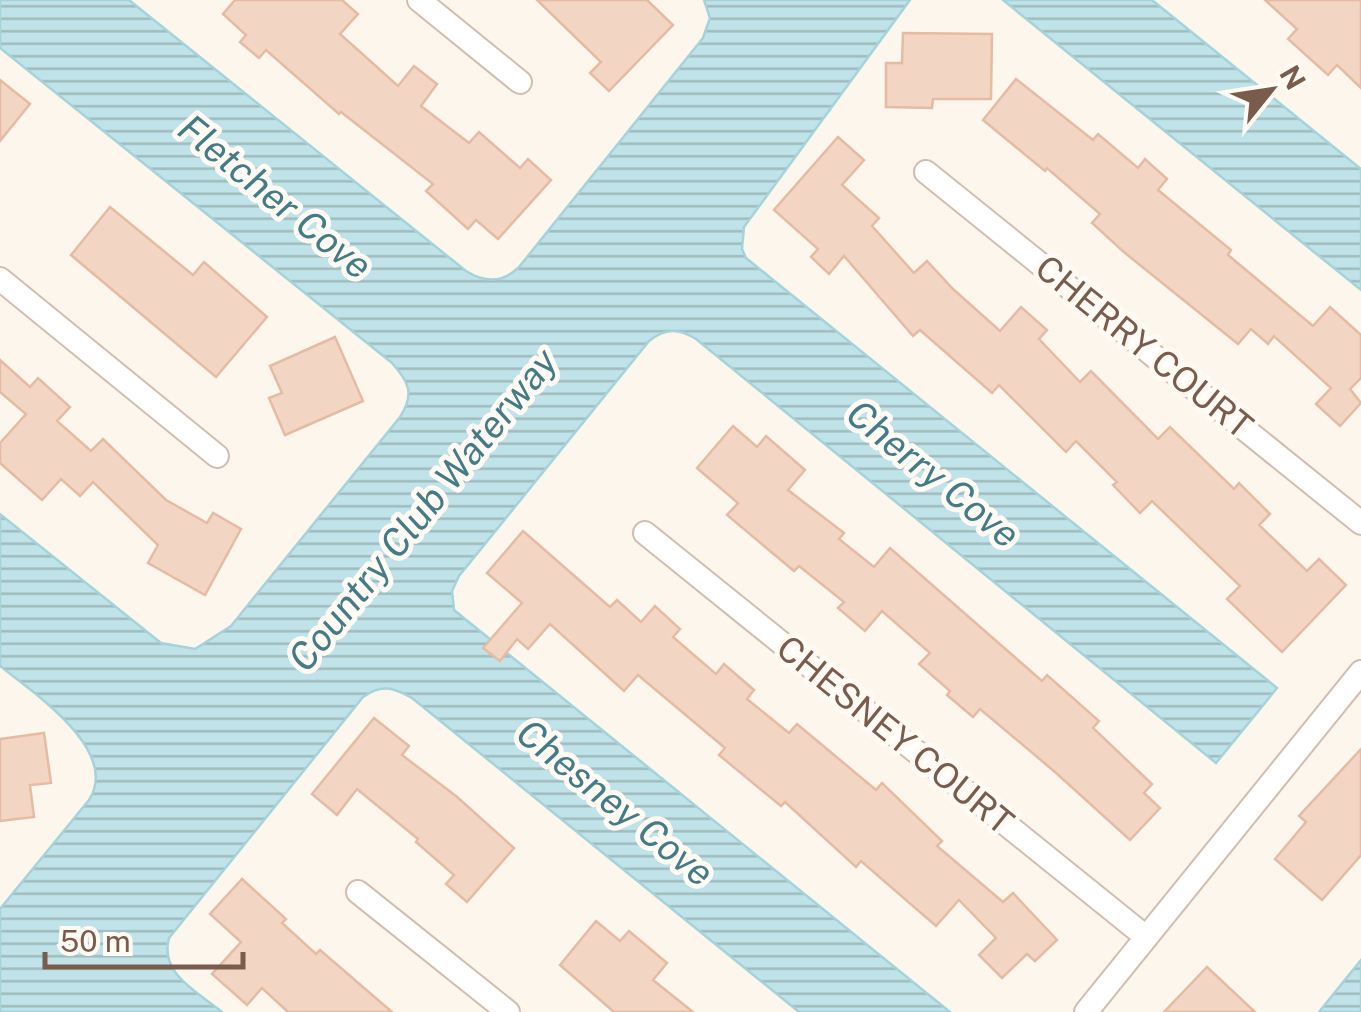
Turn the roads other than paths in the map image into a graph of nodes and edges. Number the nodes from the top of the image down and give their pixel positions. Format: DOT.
graph roads {
  1 [pos="419,0"];
  2 [pos="520,82"];
  3 [pos="926,172"];
  4 [pos="0,278"];
  5 [pos="217,456"];
  6 [pos="1361,523"];
  7 [pos="645,533"];
  8 [pos="1361,672"];
  9 [pos="358,892"];
  10 [pos="1146,938"];
  11 [pos="508,1012"];
  12 [pos="1086,1012"];
  1 -- 2 [label="street"];
  3 -- 6 [label="street, CHERRY COURT"];
  4 -- 5 [label="street"];
  7 -- 10 [label="street, CHESNEY COURT"];
  8 -- 10 [label="street"];
  9 -- 11 [label="street"];
  10 -- 12 [label="street"];
}
